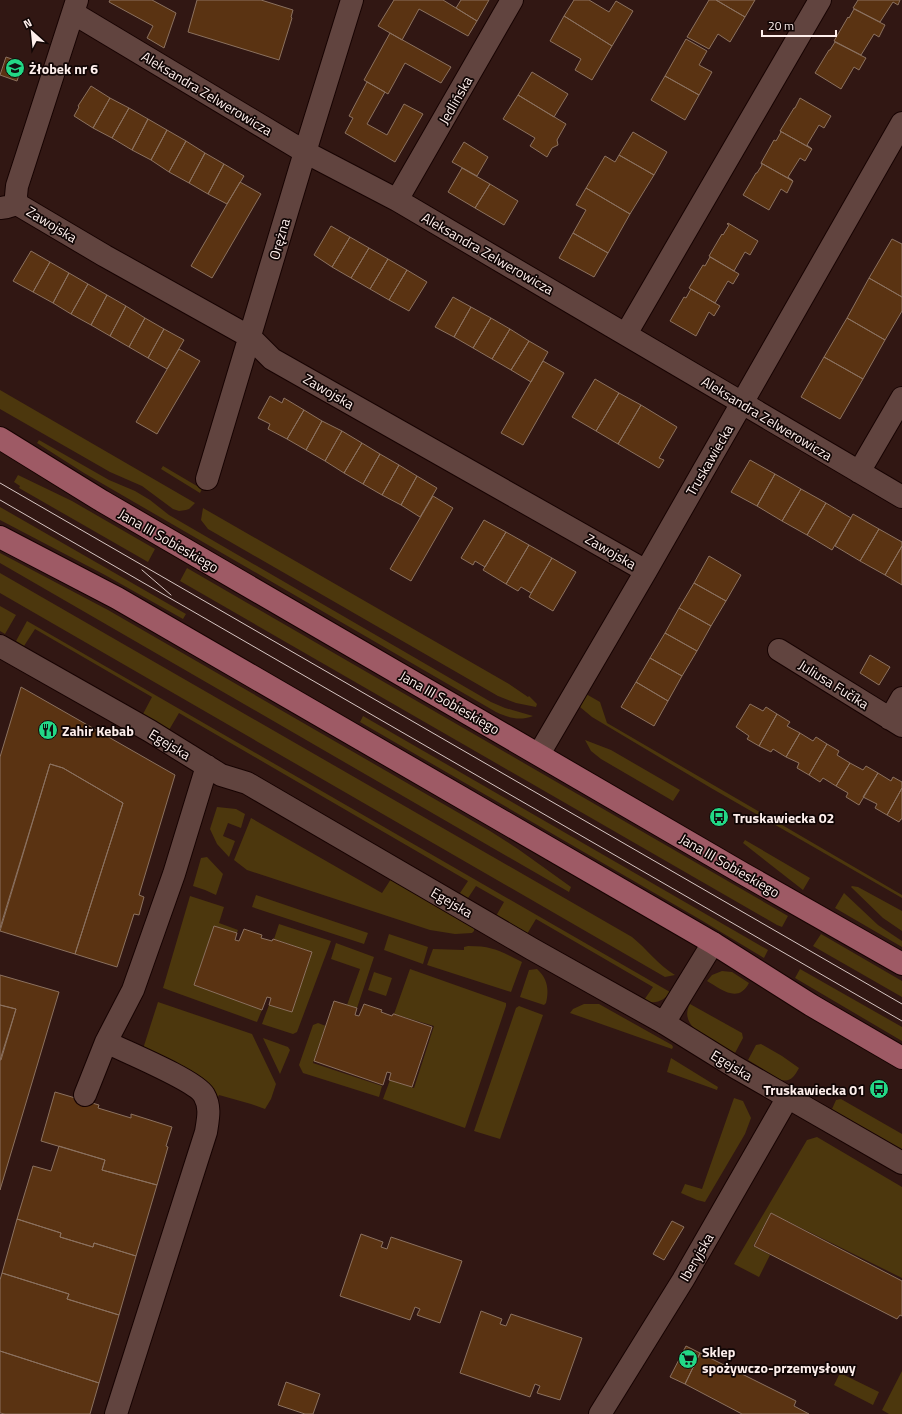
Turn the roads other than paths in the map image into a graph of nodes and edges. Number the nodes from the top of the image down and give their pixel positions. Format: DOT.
graph roads {
  1 [pos="352,0"];
  2 [pos="512,0"];
  3 [pos="820,0"];
  4 [pos="75,6"];
  5 [pos="902,123"];
  6 [pos="305,152"];
  7 [pos="397,200"];
  8 [pos="9,206"];
  9 [pos="626,334"];
  10 [pos="250,337"];
  11 [pos="902,398"];
  12 [pos="742,403"];
  13 [pos="0,438"];
  14 [pos="859,472"];
  15 [pos="207,479"];
  16 [pos="902,497"];
  17 [pos="0,537"];
  18 [pos="646,570"];
  19 [pos="0,646"];
  20 [pos="779,650"];
  21 [pos="902,698"];
  22 [pos="896,722"];
  23 [pos="539,754"];
  24 [pos="207,766"];
  25 [pos="713,943"];
  26 [pos="902,964"];
  27 [pos="664,1023"];
  28 [pos="106,1042"];
  29 [pos="902,1058"];
  30 [pos="85,1095"];
  31 [pos="788,1097"];
  32 [pos="902,1163"];
  33 [pos="116,1414"];
  34 [pos="600,1414"];
  1 -- 6 [label="street, Orężna"];
  2 -- 7 [label="street, Jedlińska"];
  3 -- 9 [label="street"];
  4 -- 6 [label="street, Aleksandra Zelwerowicza"];
  4 -- 8 [label="street, Zawojska"];
  5 -- 12 [label="street, Truskawiecka"];
  6 -- 7 [label="street, Aleksandra Zelwerowicza"];
  6 -- 10 [label="street, Orężna"];
  7 -- 9 [label="street, Aleksandra Zelwerowicza"];
  8 -- 10 [label="street, Zawojska"];
  9 -- 12 [label="street, Aleksandra Zelwerowicza"];
  10 -- 15 [label="street, Orężna"];
  10 -- 18 [label="street, Zawojska"];
  11 -- 14 [label="street"];
  12 -- 14 [label="street, Aleksandra Zelwerowicza"];
  12 -- 18 [label="street, Truskawiecka"];
  13 -- 23 [label="main road, Jana III Sobieskiego"];
  14 -- 16 [label="street, Aleksandra Zelwerowicza"];
  17 -- 25 [label="main road"];
  18 -- 23 [label="street, Truskawiecka"];
  19 -- 24 [label="street, Egejska"];
  20 -- 22 [label="street, Juliusa Fučíka"];
  21 -- 22 [label="street, Juliusa Fučíka"];
  23 -- 26 [label="main road, Jana III Sobieskiego"];
  24 -- 27 [label="street, Egejska"];
  24 -- 28 [label="street"];
  25 -- 27 [label="street"];
  25 -- 29 [label="main road"];
  27 -- 31 [label="street, Egejska"];
  28 -- 30 [label="street"];
  28 -- 33 [label="street"];
  31 -- 32 [label="street, Egejska"];
  31 -- 34 [label="street, Iberyjska"];
}
